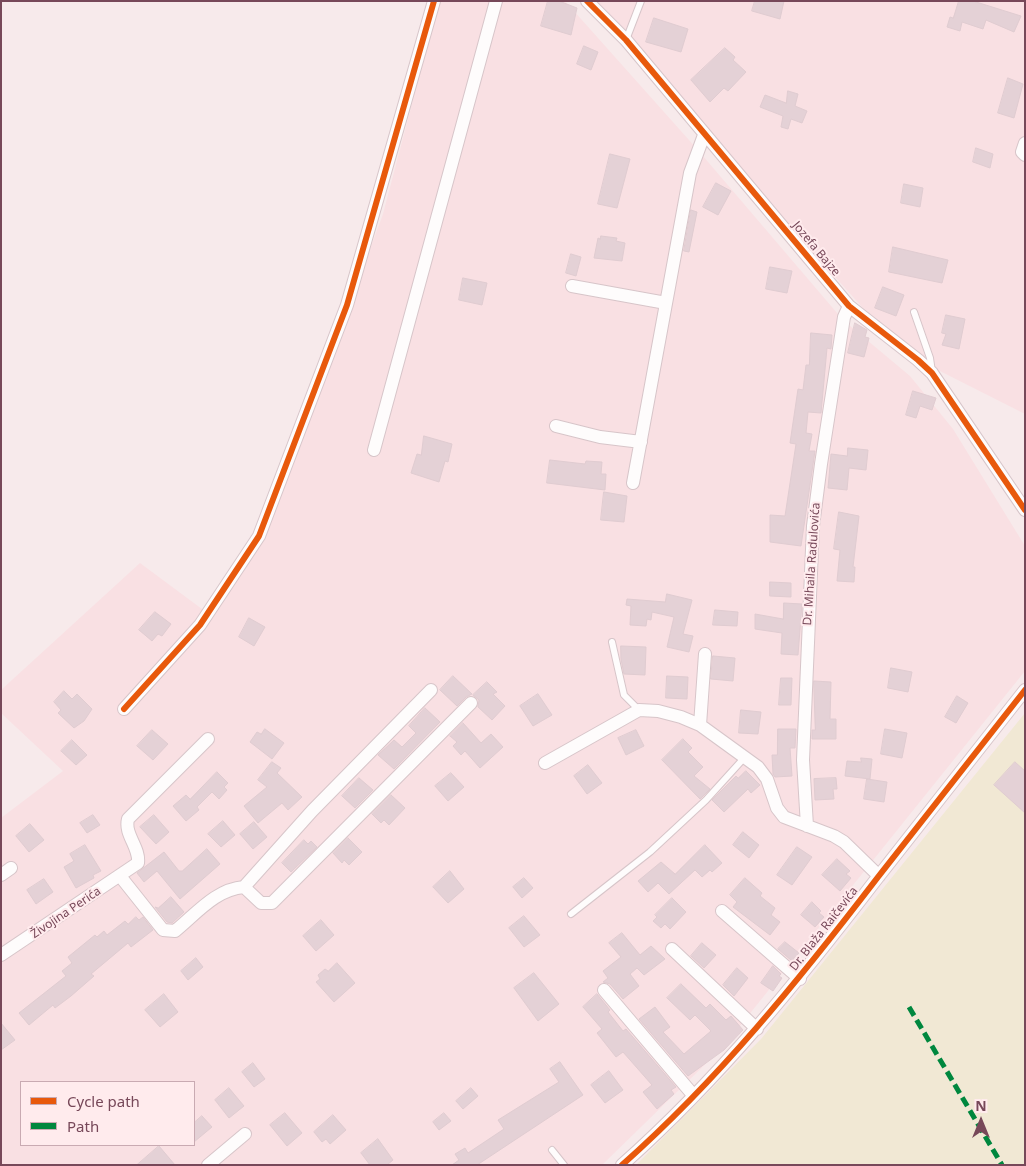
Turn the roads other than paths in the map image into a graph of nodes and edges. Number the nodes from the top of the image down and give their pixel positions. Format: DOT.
graph roads {
  1 [pos="434,1"];
  2 [pos="496,1"];
  3 [pos="587,1"];
  4 [pos="641,1"];
  5 [pos="626,40"];
  6 [pos="704,135"];
  7 [pos="1025,143"];
  8 [pos="1025,155"];
  9 [pos="572,286"];
  10 [pos="666,303"];
  11 [pos="849,306"];
  12 [pos="914,312"];
  13 [pos="932,373"];
  14 [pos="556,426"];
  15 [pos="641,442"];
  16 [pos="374,450"];
  17 [pos="633,483"];
  18 [pos="1025,510"];
  19 [pos="612,642"];
  20 [pos="705,654"];
  21 [pos="431,690"];
  22 [pos="1025,690"];
  23 [pos="470,703"];
  24 [pos="124,709"];
  25 [pos="639,710"];
  26 [pos="700,725"];
  27 [pos="208,739"];
  28 [pos="745,756"];
  29 [pos="545,763"];
  30 [pos="807,826"];
  31 [pos="125,873"];
  32 [pos="879,876"];
  33 [pos="244,887"];
  34 [pos="722,912"];
  35 [pos="571,914"];
  36 [pos="672,949"];
  37 [pos="1,955"];
  38 [pos="800,979"];
  39 [pos="604,990"];
  40 [pos="758,1029"];
  41 [pos="694,1096"];
  42 [pos="245,1134"];
  43 [pos="552,1150"];
  44 [pos="208,1165"];
  45 [pos="564,1165"];
  46 [pos="622,1165"];
  1 -- 24 [label="street"];
  2 -- 16 [label="street"];
  3 -- 5 [label="street, Jozefa Bajze"];
  4 -- 5 [label="lane"];
  5 -- 6 [label="street, Jozefa Bajze"];
  6 -- 10 [label="street"];
  6 -- 11 [label="street, Jozefa Bajze"];
  7 -- 8 [label="street"];
  9 -- 10 [label="street"];
  10 -- 15 [label="street"];
  11 -- 13 [label="street, Jozefa Bajze"];
  11 -- 30 [label="street, Dr. Mihaila Radulovića"];
  12 -- 13 [label="lane"];
  13 -- 18 [label="street, Jozefa Bajze"];
  14 -- 15 [label="street"];
  15 -- 17 [label="street"];
  19 -- 25 [label="lane"];
  20 -- 26 [label="street"];
  21 -- 33 [label="street"];
  22 -- 32 [label="street, Dr. Blaža Raičevića"];
  23 -- 33 [label="street"];
  25 -- 26 [label="street"];
  25 -- 29 [label="street"];
  26 -- 28 [label="street"];
  27 -- 31 [label="street"];
  28 -- 30 [label="street"];
  28 -- 35 [label="lane"];
  30 -- 32 [label="street"];
  31 -- 33 [label="street"];
  31 -- 37 [label="street, Živojina Perića"];
  32 -- 38 [label="street, Dr. Blaža Raičevića"];
  34 -- 38 [label="street"];
  36 -- 40 [label="street"];
  38 -- 40 [label="street, Dr. Blaža Raičevića"];
  39 -- 41 [label="street"];
  40 -- 41 [label="street, Dr. Blaža Raičevića"];
  41 -- 46 [label="street, Dr. Blaža Raičevića"];
  42 -- 44 [label="street"];
  43 -- 45 [label="lane"];
}
